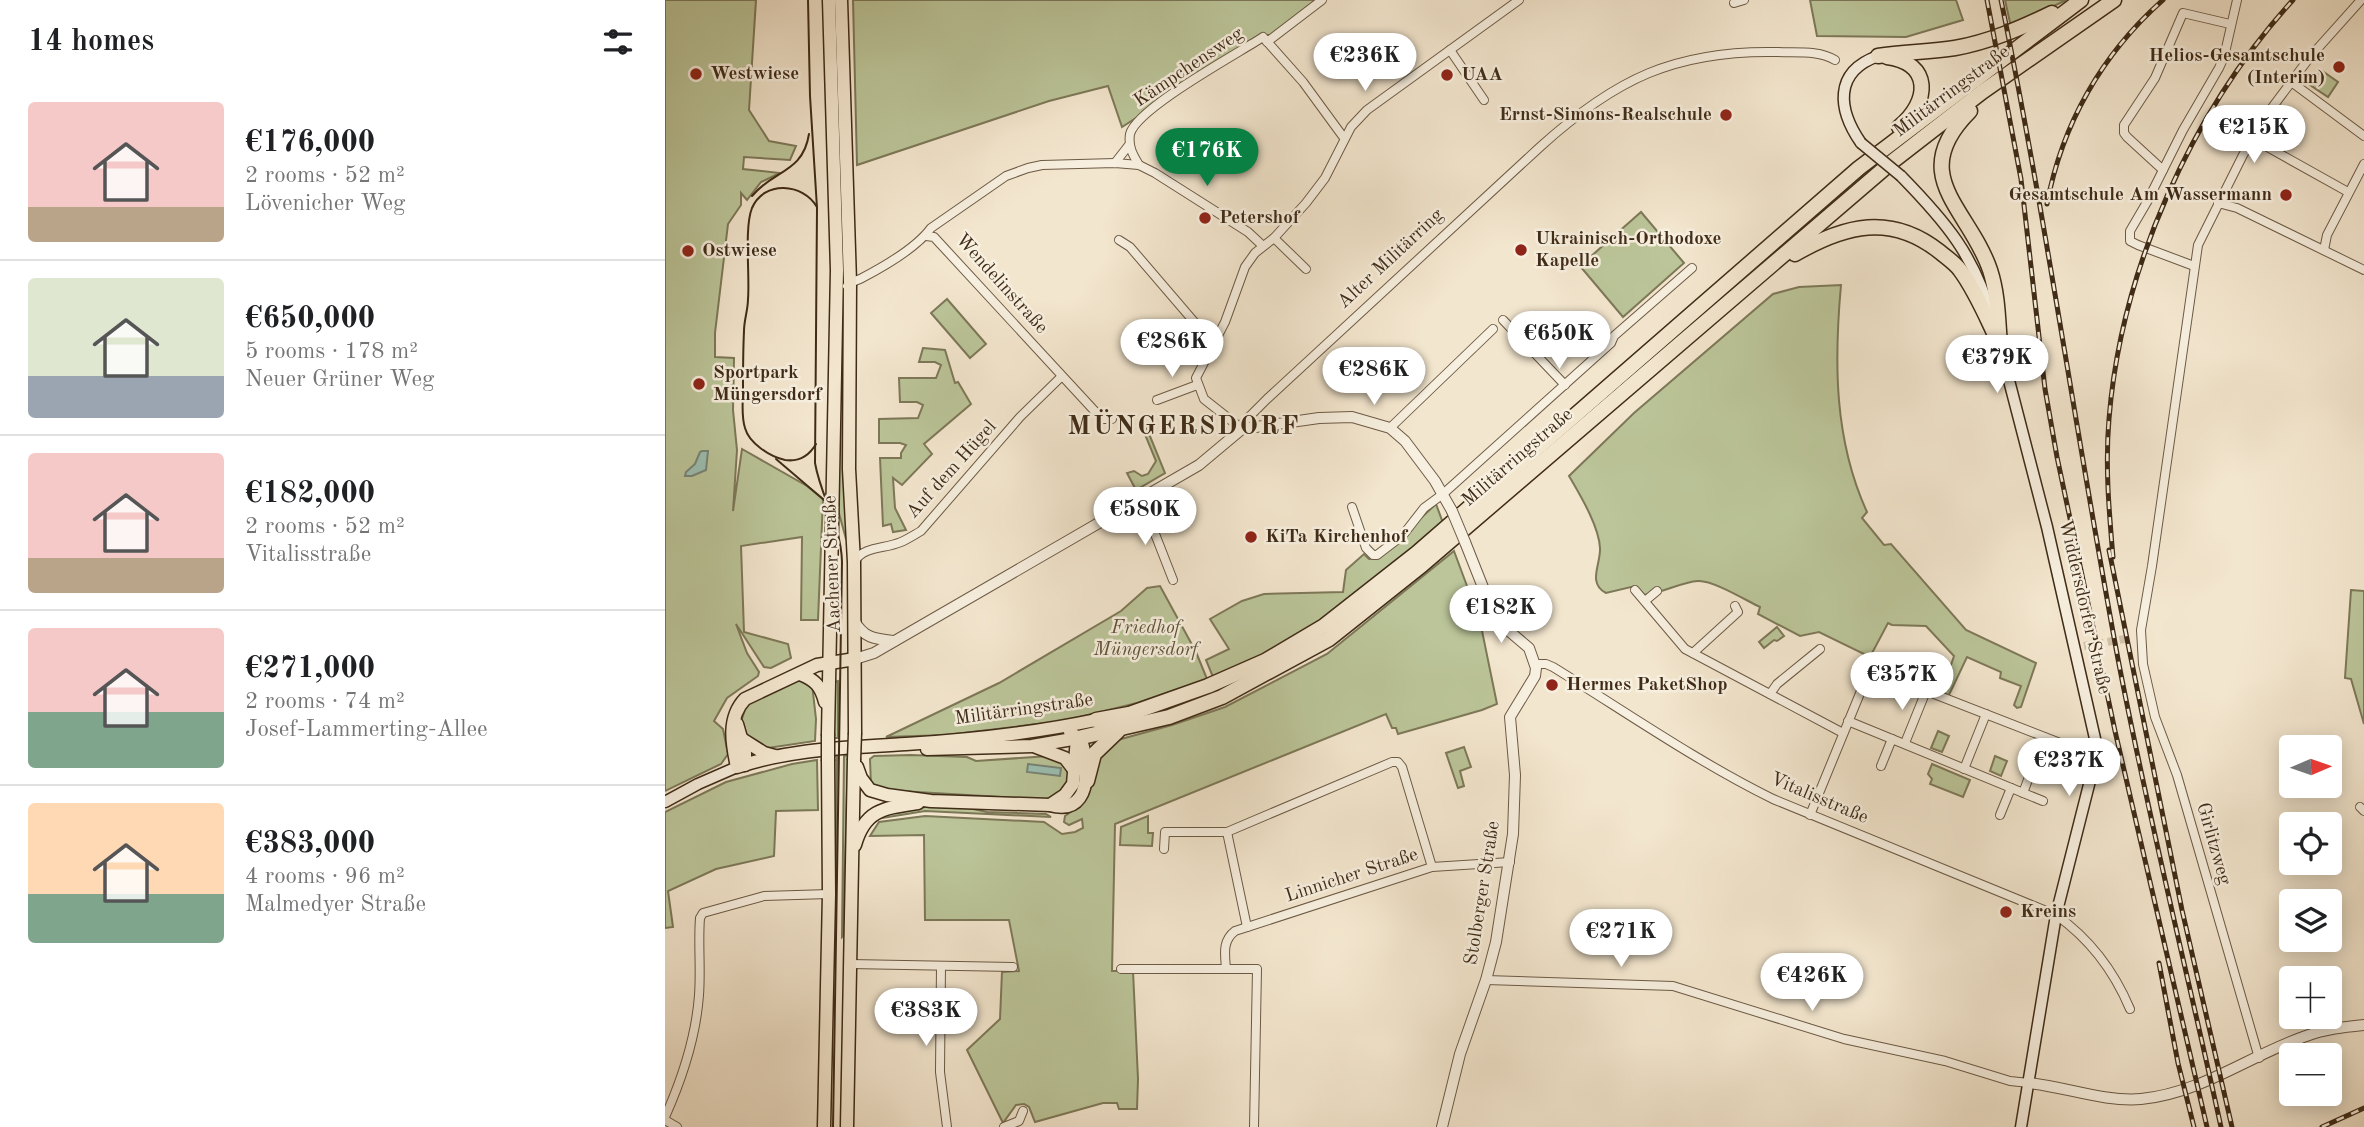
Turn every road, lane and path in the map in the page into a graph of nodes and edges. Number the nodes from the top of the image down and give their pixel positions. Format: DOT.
graph roads {
  1 [pos="829,0"];
  2 [pos="841,0"];
  3 [pos="1322,0"];
  4 [pos="1744,0"];
  5 [pos="2075,0"];
  6 [pos="2081,0"];
  7 [pos="2114,0"];
  8 [pos="2237,0"];
  9 [pos="2361,0"];
  10 [pos="1514,1"];
  11 [pos="1734,3"];
  12 [pos="2230,24"];
  13 [pos="1265,39"];
  14 [pos="1450,50"];
  15 [pos="1878,56"];
  16 [pos="2032,57"];
  17 [pos="1835,60"];
  18 [pos="2290,81"];
  19 [pos="1484,100"];
  20 [pos="2364,136"];
  21 [pos="1344,138"];
  22 [pos="2253,139"];
  23 [pos="1129,145"];
  24 [pos="1115,163"];
  25 [pos="2364,164"];
  26 [pos="1139,165"];
  27 [pos="1859,168"];
  28 [pos="2163,170"];
  29 [pos="2348,192"];
  30 [pos="2218,203"];
  31 [pos="926,236"];
  32 [pos="1274,238"];
  33 [pos="1119,240"];
  34 [pos="1263,246"];
  35 [pos="2324,250"];
  36 [pos="1777,260"];
  37 [pos="2194,266"];
  38 [pos="1692,268"];
  39 [pos="1306,269"];
  40 [pos="837,270"];
  41 [pos="2364,270"];
  42 [pos="850,282"];
  43 [pos="836,303"];
  44 [pos="1503,320"];
  45 [pos="1493,328"];
  46 [pos="1214,345"];
  47 [pos="2000,345"];
  48 [pos="1062,377"];
  49 [pos="1197,384"];
  50 [pos="1565,385"];
  51 [pos="1157,400"];
  52 [pos="1112,419"];
  53 [pos="1390,428"];
  54 [pos="1242,429"];
  55 [pos="1443,494"];
  56 [pos="1141,498"];
  57 [pos="1352,507"];
  58 [pos="854,562"];
  59 [pos="1173,580"];
  60 [pos="1635,590"];
  61 [pos="1657,592"];
  62 [pos="1644,601"];
  63 [pos="1735,606"];
  64 [pos="854,619"];
  65 [pos="2130,638"];
  66 [pos="2140,638"];
  67 [pos="894,641"];
  68 [pos="1820,649"];
  69 [pos="1693,653"];
  70 [pos="855,659"];
  71 [pos="829,662"];
  72 [pos="1537,664"];
  73 [pos="800,674"];
  74 [pos="1926,691"];
  75 [pos="1770,694"];
  76 [pos="1986,714"];
  77 [pos="828,719"];
  78 [pos="735,720"];
  79 [pos="1096,720"];
  80 [pos="1848,721"];
  81 [pos="1061,727"];
  82 [pos="1119,730"];
  83 [pos="1843,733"];
  84 [pos="2044,737"];
  85 [pos="1078,738"];
  86 [pos="742,739"];
  87 [pos="1892,739"];
  88 [pos="1905,743"];
  89 [pos="903,745"];
  90 [pos="1033,746"];
  91 [pos="775,756"];
  92 [pos="2096,757"];
  93 [pos="854,760"];
  94 [pos="741,766"];
  95 [pos="1881,766"];
  96 [pos="1964,769"];
  97 [pos="1081,776"];
  98 [pos="2011,788"];
  99 [pos="2023,793"];
  100 [pos="930,801"];
  101 [pos="2043,801"];
  102 [pos="665,802"];
  103 [pos="1810,815"];
  104 [pos="2000,815"];
  105 [pos="1227,832"];
  106 [pos="1164,849"];
  107 [pos="851,859"];
  108 [pos="1510,863"];
  109 [pos="1432,867"];
  110 [pos="829,894"];
  111 [pos="2056,915"];
  112 [pos="1247,927"];
  113 [pos="850,964"];
  114 [pos="941,966"];
  115 [pos="1013,967"];
  116 [pos="1121,969"];
  117 [pos="1226,969"];
  118 [pos="1486,980"];
  119 [pos="2130,1009"];
  120 [pos="2364,1026"];
  121 [pos="2259,1058"];
  122 [pos="2029,1083"];
  123 [pos="1023,1111"];
  124 [pos="665,1118"];
  125 [pos="677,1127"];
  126 [pos="824,1127"];
  127 [pos="847,1127"];
  128 [pos="947,1127"];
  129 [pos="1004,1127"];
  130 [pos="1254,1127"];
  131 [pos="1441,1127"];
  132 [pos="2021,1127"];
  1 -- 40 [label="main road, Aachener Straße"];
  2 -- 42 [label="main road, Aachener Straße"];
  3 -- 13 [label="street, Kämpchensweg"];
  4 -- 11 [label="street"];
  5 -- 15 [label="highway"];
  6 -- 27 [label="highway, Militärringstraße"];
  7 -- 16 [label="highway, Militärringstraße"];
  8 -- 12 [label="street"];
  9 -- 18 [label="street, Girlitzweg"];
  10 -- 14 [label="street"];
  12 -- 28 [label="street"];
  12 -- 28 [label="street"];
  13 -- 21 [label="street"];
  13 -- 23 [label="street, Kämpchensweg"];
  14 -- 19 [label="street"];
  14 -- 21 [label="street"];
  15 -- 27 [label="highway"];
  15 -- 47 [label="main road, Widdersdorfer Straße, bridge"];
  16 -- 36 [label="highway, Militärringstraße"];
  16 -- 47 [label="highway"];
  17 -- 54 [label="street, Alter Militärring"];
  18 -- 20 [label="street"];
  18 -- 22 [label="street, Girlitzweg"];
  21 -- 32 [label="street"];
  22 -- 29 [label="street"];
  22 -- 30 [label="street, Girlitzweg"];
  23 -- 24 [label="street, Kämpchensweg"];
  23 -- 26 [label="street"];
  24 -- 26 [label="street"];
  24 -- 31 [label="street"];
  25 -- 29 [label="street"];
  26 -- 34 [label="street"];
  27 -- 79 [label="highway, Militärringstraße"];
  28 -- 37 [label="street"];
  29 -- 35 [label="street"];
  30 -- 35 [label="street"];
  30 -- 37 [label="street, Girlitzweg"];
  31 -- 42 [label="street, Wendelinstraße"];
  31 -- 48 [label="street, Wendelinstraße"];
  32 -- 34 [label="street"];
  32 -- 39 [label="street"];
  33 -- 46 [label="street"];
  34 -- 46 [label="street"];
  35 -- 41 [label="street"];
  36 -- 47 [label="highway"];
  36 -- 82 [label="highway, Militärringstraße"];
  37 -- 66 [label="street, Girlitzweg"];
  38 -- 50 [label="street"];
  40 -- 42 [label="street"];
  40 -- 43 [label="main road, Aachener Straße"];
  42 -- 43 [label="street, Wendelinstraße"];
  42 -- 58 [label="main road, Aachener Straße"];
  43 -- 71 [label="main road, Aachener Straße"];
  44 -- 50 [label="street"];
  45 -- 53 [label="street"];
  46 -- 49 [label="street"];
  47 -- 92 [label="main road, Widdersdorfer Straße"];
  48 -- 52 [label="street, Wendelinstraße"];
  48 -- 58 [label="street, Auf dem Hügel"];
  49 -- 51 [label="street"];
  49 -- 54 [label="street"];
  50 -- 55 [label="street"];
  53 -- 54 [label="street"];
  53 -- 55 [label="street"];
  54 -- 56 [label="street, Alter Militärring"];
  55 -- 57 [label="street"];
  55 -- 72 [label="street, Vitalisstraße, bridge"];
  56 -- 59 [label="street"];
  56 -- 67 [label="street, Alter Militärring"];
  58 -- 64 [label="main road, Aachener Straße"];
  60 -- 62 [label="street"];
  61 -- 62 [label="street"];
  62 -- 69 [label="street"];
  63 -- 69 [label="street"];
  64 -- 67 [label="street"];
  64 -- 70 [label="main road, Aachener Straße"];
  65 -- 66 [label="street"];
  66 -- 121 [label="street, Girlitzweg"];
  67 -- 70 [label="street, Alter Militärring"];
  68 -- 75 [label="street"];
  69 -- 75 [label="street"];
  70 -- 71 [label="main road"];
  70 -- 93 [label="main road, Aachener Straße, bridge"];
  71 -- 73 [label="main road"];
  71 -- 77 [label="main road, Aachener Straße"];
  72 -- 103 [label="street, Vitalisstraße"];
  72 -- 108 [label="street, Stolberger Straße"];
  73 -- 77 [label="main road"];
  73 -- 78 [label="main road"];
  74 -- 76 [label="street"];
  74 -- 80 [label="street"];
  74 -- 88 [label="street"];
  75 -- 83 [label="street"];
  76 -- 84 [label="street"];
  76 -- 96 [label="street"];
  77 -- 110 [label="main road, Aachener Straße, bridge"];
  78 -- 86 [label="main road"];
  78 -- 94 [label="main road"];
  79 -- 81 [label="main road, Militärringstraße"];
  79 -- 85 [label="main road"];
  80 -- 83 [label="street"];
  80 -- 87 [label="street"];
  81 -- 85 [label="main road"];
  81 -- 89 [label="main road, Militärringstraße"];
  82 -- 85 [label="highway, Militärringstraße"];
  82 -- 97 [label="highway"];
  83 -- 103 [label="street"];
  84 -- 92 [label="street"];
  84 -- 99 [label="street"];
  85 -- 90 [label="main road, Militärringstraße"];
  85 -- 97 [label="main road"];
  86 -- 91 [label="main road"];
  86 -- 94 [label="main road"];
  87 -- 88 [label="street"];
  87 -- 95 [label="street"];
  88 -- 96 [label="street"];
  89 -- 90 [label="main road, Militärringstraße"];
  89 -- 91 [label="main road, Militärringstraße"];
  90 -- 97 [label="main road"];
  91 -- 94 [label="main road, Militärringstraße"];
  92 -- 111 [label="main road, Widdersdorfer Straße"];
  93 -- 100 [label="main road"];
  93 -- 107 [label="main road, Aachener Straße"];
  94 -- 102 [label="main road, Militärringstraße"];
  96 -- 98 [label="street"];
  97 -- 100 [label="main road"];
  98 -- 99 [label="street"];
  98 -- 104 [label="street"];
  99 -- 101 [label="street"];
  100 -- 107 [label="main road"];
  103 -- 111 [label="street, Vitalisstraße"];
  105 -- 106 [label="street"];
  105 -- 109 [label="street"];
  105 -- 112 [label="street"];
  107 -- 113 [label="main road, Aachener Straße"];
  108 -- 109 [label="street, Linnicher Straße"];
  108 -- 118 [label="street, Stolberger Straße"];
  109 -- 112 [label="street, Linnicher Straße"];
  110 -- 124 [label="street"];
  110 -- 126 [label="main road, Aachener Straße"];
  111 -- 119 [label="street, Vitalisstraße"];
  111 -- 122 [label="main road, Widdersdorfer Straße"];
  112 -- 117 [label="street"];
  113 -- 114 [label="street"];
  113 -- 127 [label="main road, Aachener Straße"];
  114 -- 115 [label="street"];
  114 -- 128 [label="street"];
  116 -- 117 [label="street"];
  117 -- 130 [label="street"];
  118 -- 122 [label="street"];
  118 -- 131 [label="street, Stolberger Straße"];
  120 -- 121 [label="street"];
  121 -- 122 [label="street"];
  122 -- 132 [label="main road, Widdersdorfer Straße"];
  123 -- 129 [label="street"];
  124 -- 125 [label="street"];
}
